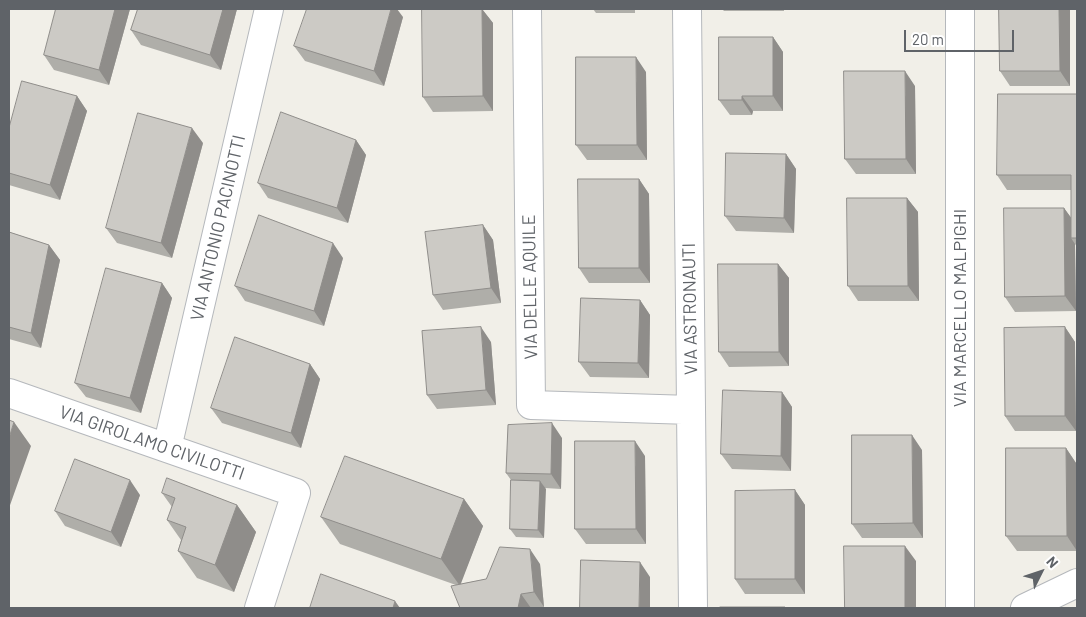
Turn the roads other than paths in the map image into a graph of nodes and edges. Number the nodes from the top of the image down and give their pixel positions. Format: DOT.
graph roads {
  1 [pos="269,9"];
  2 [pos="527,9"];
  3 [pos="687,9"];
  4 [pos="960,9"];
  5 [pos="9,393"];
  6 [pos="691,410"];
  7 [pos="168,448"];
  8 [pos="1077,583"];
  9 [pos="259,608"];
  10 [pos="693,608"];
  11 [pos="960,608"];
  12 [pos="1025,608"];
  1 -- 7 [label="street, VIA ANTONIO PACINOTTI"];
  2 -- 6 [label="street, VIA DELLE AQUILE"];
  3 -- 6 [label="street, VIA ASTRONAUTI"];
  4 -- 11 [label="street, VIA MARCELLO MALPIGHI"];
  5 -- 7 [label="street, VIA GIROLAMO CIVILOTTI"];
  6 -- 10 [label="street, VIA ASTRONAUTI"];
  7 -- 9 [label="street, VIA GIROLAMO CIVILOTTI"];
  8 -- 12 [label="street"];
}
